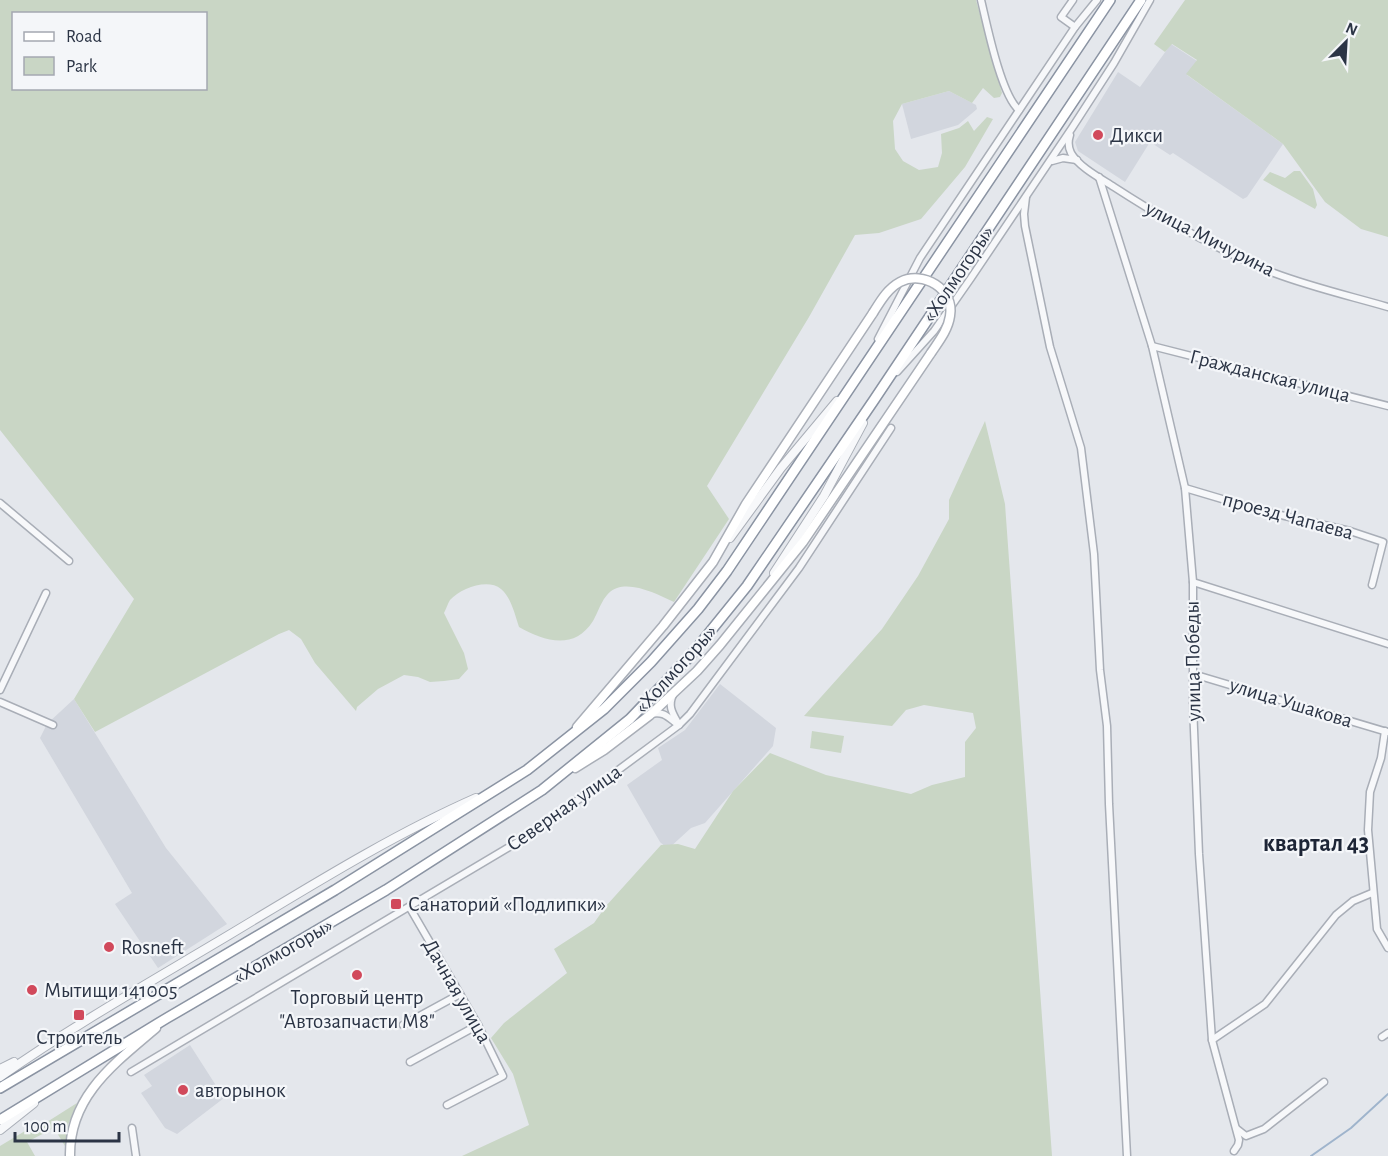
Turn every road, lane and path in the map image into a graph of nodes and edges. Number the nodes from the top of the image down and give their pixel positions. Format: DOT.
graph roads {
  1 [pos="981,0"];
  2 [pos="1073,0"];
  3 [pos="1097,0"];
  4 [pos="1110,0"];
  5 [pos="1141,0"];
  6 [pos="1149,0"];
  7 [pos="1075,27"];
  8 [pos="1019,110"];
  9 [pos="1072,128"];
  10 [pos="1077,160"];
  11 [pos="1049,163"];
  12 [pos="1099,177"];
  13 [pos="1026,197"];
  14 [pos="1009,223"];
  15 [pos="1025,226"];
  16 [pos="1388,307"];
  17 [pos="1152,346"];
  18 [pos="862,370"];
  19 [pos="853,385"];
  20 [pos="882,388"];
  21 [pos="874,400"];
  22 [pos="1388,406"];
  23 [pos="891,428"];
  24 [pos="1185,488"];
  25 [pos="0,503"];
  26 [pos="69,561"];
  27 [pos="713,562"];
  28 [pos="1193,582"];
  29 [pos="1372,585"];
  30 [pos="764,589"];
  31 [pos="46,593"];
  32 [pos="1388,644"];
  33 [pos="1193,674"];
  34 [pos="0,690"];
  35 [pos="675,692"];
  36 [pos="0,702"];
  37 [pos="650,715"];
  38 [pos="53,725"];
  39 [pos="679,725"];
  40 [pos="1386,732"];
  41 [pos="565,741"];
  42 [pos="562,776"];
  43 [pos="502,787"];
  44 [pos="1372,893"];
  45 [pos="410,908"];
  46 [pos="1388,948"];
  47 [pos="460,994"];
  48 [pos="167,1018"];
  49 [pos="403,1025"];
  50 [pos="478,1025"];
  51 [pos="1212,1040"];
  52 [pos="34,1053"];
  53 [pos="410,1062"];
  54 [pos="0,1069"];
  55 [pos="131,1072"];
  56 [pos="0,1077"];
  57 [pos="1324,1082"];
  58 [pos="0,1088"];
  59 [pos="48,1092"];
  60 [pos="447,1105"];
  61 [pos="0,1120"];
  62 [pos="132,1128"];
  63 [pos="1236,1129"];
  64 [pos="0,1131"];
  65 [pos="1234,1151"];
  66 [pos="70,1156"];
  67 [pos="136,1156"];
  68 [pos="1127,1156"];
  1 -- 8 [label="street"];
  2 -- 7 [label="street"];
  3 -- 7 [label="street"];
  4 -- 18 [label="highway, «Холмогоры»"];
  5 -- 20 [label="highway, «Холмогоры»"];
  6 -- 9 [label="street"];
  7 -- 8 [label="street"];
  8 -- 18 [label="street"];
  9 -- 10 [label="street"];
  9 -- 11 [label="street"];
  10 -- 11 [label="street"];
  10 -- 12 [label="street, улица Мичурина"];
  11 -- 13 [label="street"];
  12 -- 16 [label="street, улица Мичурина"];
  12 -- 17 [label="street, улица Победы"];
  13 -- 14 [label="street"];
  13 -- 15 [label="street"];
  14 -- 15 [label="street"];
  14 -- 20 [label="street"];
  15 -- 68 [label="street"];
  17 -- 22 [label="street, Гражданская улица"];
  17 -- 24 [label="street, улица Победы"];
  18 -- 19 [label="highway, «Холмогоры»"];
  19 -- 27 [label="street"];
  19 -- 41 [label="highway, «Холмогоры»"];
  20 -- 21 [label="highway, «Холмогоры»"];
  21 -- 30 [label="street"];
  21 -- 42 [label="highway, «Холмогоры»"];
  23 -- 39 [label="street, Северная улица"];
  24 -- 28 [label="street, улица Победы"];
  24 -- 29 [label="street, проезд Чапаева"];
  25 -- 26 [label="street"];
  27 -- 30 [label="main road, bridge"];
  27 -- 41 [label="main road"];
  28 -- 32 [label="street"];
  28 -- 33 [label="street, улица Победы"];
  30 -- 35 [label="main road"];
  31 -- 34 [label="street"];
  33 -- 40 [label="street, улица Ушакова"];
  33 -- 51 [label="street, улица Победы"];
  35 -- 37 [label="main road"];
  35 -- 39 [label="street"];
  36 -- 38 [label="street"];
  37 -- 39 [label="street"];
  37 -- 42 [label="main road"];
  39 -- 45 [label="street, Северная улица"];
  40 -- 44 [label="street"];
  41 -- 43 [label="highway, «Холмогоры»"];
  42 -- 48 [label="highway, «Холмогоры»"];
  43 -- 52 [label="street"];
  43 -- 58 [label="highway, «Холмогоры»"];
  44 -- 46 [label="street"];
  44 -- 51 [label="street"];
  45 -- 47 [label="street, Дачная улица"];
  45 -- 55 [label="street, Северная улица"];
  47 -- 49 [label="street"];
  47 -- 50 [label="street, Дачная улица"];
  48 -- 59 [label="highway, «Холмогоры»"];
  48 -- 66 [label="main road"];
  50 -- 53 [label="street"];
  50 -- 60 [label="street, Дачная улица"];
  51 -- 63 [label="street, улица Победы"];
  52 -- 54 [label="street"];
  52 -- 56 [label="street"];
  57 -- 63 [label="street"];
  59 -- 61 [label="highway, «Холмогоры»"];
  59 -- 64 [label="street"];
  62 -- 67 [label="street"];
  63 -- 65 [label="street, улица Победы"];
}
